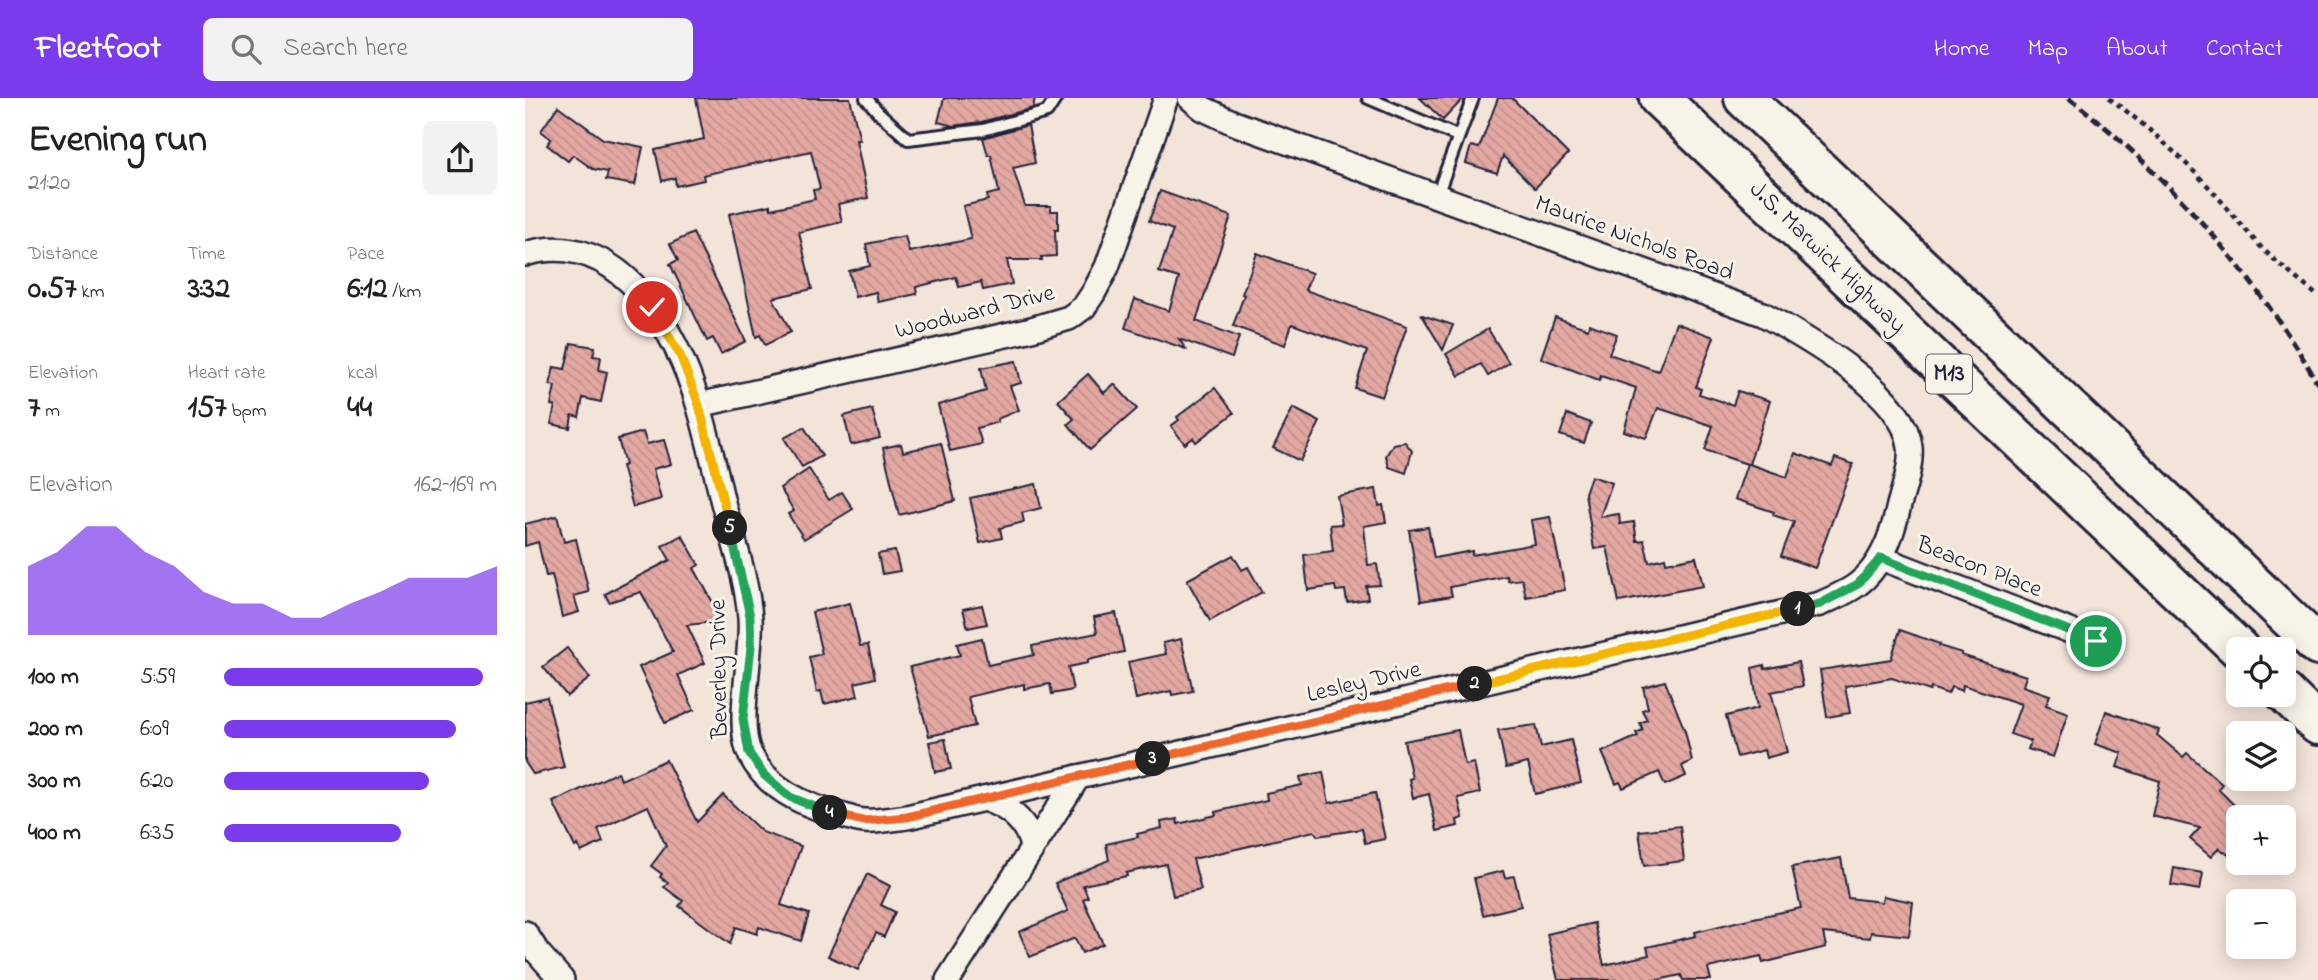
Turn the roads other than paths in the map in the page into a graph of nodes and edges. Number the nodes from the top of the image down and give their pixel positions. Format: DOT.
graph roads {
  1 [pos="866,98"];
  2 [pos="1056,98"];
  3 [pos="1165,98"];
  4 [pos="1190,98"];
  5 [pos="1368,98"];
  6 [pos="1473,98"];
  7 [pos="1659,98"];
  8 [pos="1744,98"];
  9 [pos="1457,136"];
  10 [pos="1437,195"];
  11 [pos="525,254"];
  12 [pos="699,405"];
  13 [pos="1881,558"];
  14 [pos="2226,637"];
  15 [pos="2096,641"];
  16 [pos="2318,646"];
  17 [pos="2296,704"];
  18 [pos="2318,725"];
  19 [pos="1077,777"];
  20 [pos="984,799"];
  21 [pos="1032,848"];
  22 [pos="525,933"];
  23 [pos="562,980"];
  24 [pos="948,980"];
  1 -- 2 [label="lane"];
  3 -- 12 [label="street, Woodward Drive"];
  4 -- 10 [label="street, Maurice Nichols Road"];
  5 -- 9 [label="lane"];
  6 -- 9 [label="lane"];
  7 -- 14 [label="highway, J.S. Marwick Highway / M13"];
  8 -- 16 [label="highway, M13"];
  9 -- 10 [label="lane"];
  10 -- 13 [label="street, Maurice Nichols Road"];
  11 -- 12 [label="street, Beverley Drive"];
  12 -- 20 [label="street, Beverley Drive"];
  13 -- 15 [label="street, Beacon Place"];
  13 -- 19 [label="street, Lesley Drive"];
  17 -- 18 [label="highway"];
  19 -- 20 [label="street, Beverley Drive"];
  19 -- 21 [label="street"];
  20 -- 21 [label="street"];
  21 -- 24 [label="street"];
  22 -- 23 [label="street"];
}
